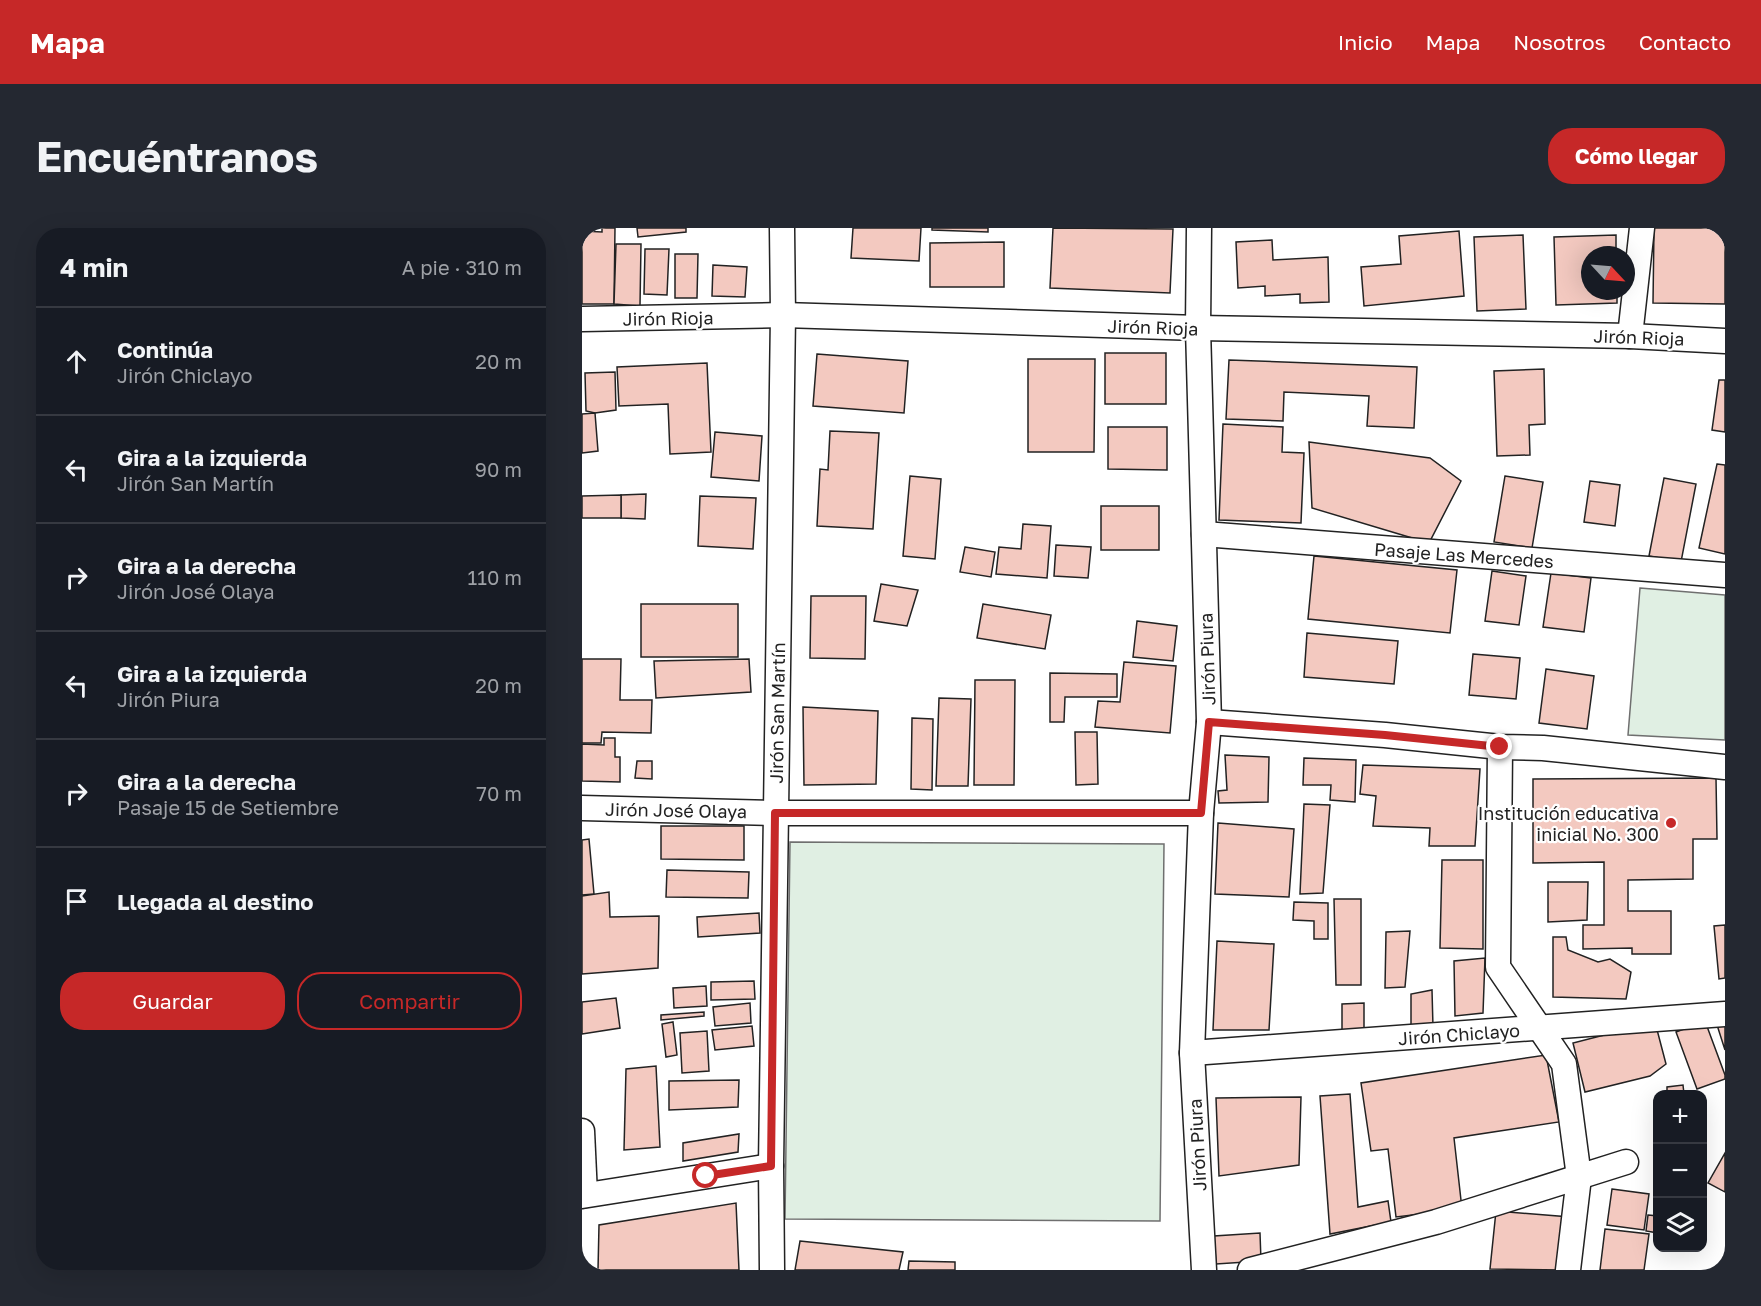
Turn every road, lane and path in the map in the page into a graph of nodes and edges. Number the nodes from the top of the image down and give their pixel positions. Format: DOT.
graph roads {
  1 [pos="782,228"];
  2 [pos="1199,228"];
  3 [pos="1642,228"];
  4 [pos="783,315"];
  5 [pos="582,319"];
  6 [pos="1198,328"];
  7 [pos="1630,336"];
  8 [pos="1725,341"];
  9 [pos="1204,534"];
  10 [pos="1725,575"];
  11 [pos="1209,722"];
  12 [pos="1500,747"];
  13 [pos="1725,767"];
  14 [pos="582,808"];
  15 [pos="775,813"];
  16 [pos="1201,813"];
  17 [pos="1725,1014"];
  18 [pos="1540,1028"];
  19 [pos="1192,1053"];
  20 [pos="582,1131"];
  21 [pos="1626,1162"];
  22 [pos="771,1166"];
  23 [pos="1579,1177"];
  24 [pos="584,1195"];
  25 [pos="772,1270"];
  26 [pos="1204,1270"];
  27 [pos="1250,1270"];
  28 [pos="1568,1270"];
  1 -- 4 [label="street, Jirón San Martín"];
  2 -- 6 [label="street, Jirón Piura"];
  3 -- 7 [label="street"];
  4 -- 5 [label="street, Jirón Rioja"];
  4 -- 6 [label="street, Jirón Rioja"];
  4 -- 15 [label="street, Jirón San Martín"];
  6 -- 7 [label="street, Jirón Rioja"];
  6 -- 9 [label="street, Jirón Piura"];
  7 -- 8 [label="street, Jirón Rioja"];
  9 -- 10 [label="street, Pasaje Las Mercedes"];
  9 -- 11 [label="street, Jirón Piura"];
  11 -- 12 [label="street"];
  11 -- 16 [label="street, Jirón Piura"];
  12 -- 13 [label="street"];
  12 -- 18 [label="street"];
  14 -- 15 [label="street, Jirón José Olaya"];
  15 -- 16 [label="street, Jirón José Olaya"];
  15 -- 22 [label="street, Jirón San Martín"];
  16 -- 19 [label="street, Jirón Piura"];
  17 -- 18 [label="street, Jirón Chiclayo"];
  18 -- 19 [label="street, Jirón Chiclayo"];
  18 -- 23 [label="street"];
  19 -- 26 [label="street, Jirón Piura"];
  20 -- 24 [label="street"];
  21 -- 23 [label="street"];
  22 -- 24 [label="street"];
  22 -- 25 [label="street, Jirón San Martín"];
  23 -- 27 [label="street"];
  23 -- 28 [label="street"];
}
